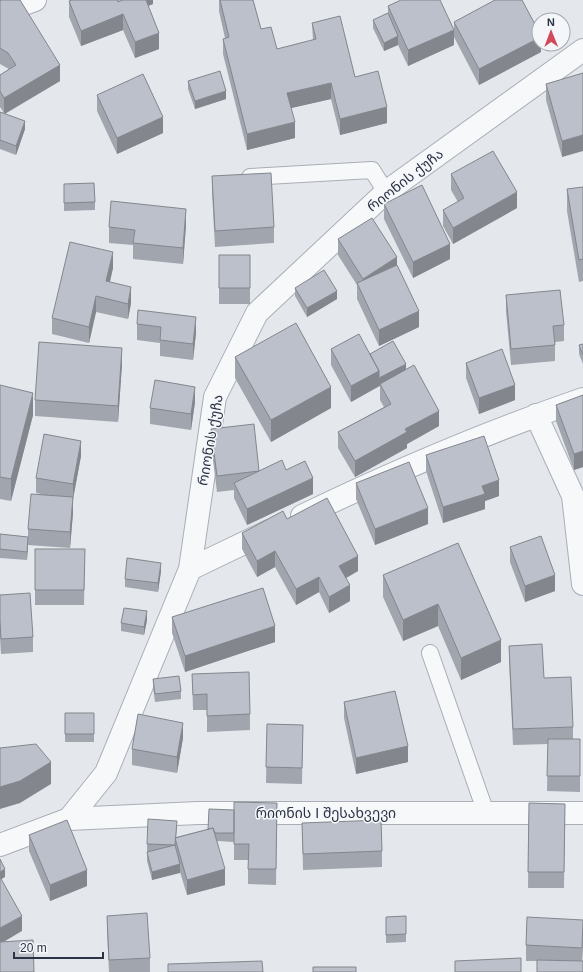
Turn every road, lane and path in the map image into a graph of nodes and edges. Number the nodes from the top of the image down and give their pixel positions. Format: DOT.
graph roads {
  1 [pos="35,0"];
  2 [pos="0,13"];
  3 [pos="583,50"];
  4 [pos="234,178"];
  5 [pos="386,192"];
  6 [pos="583,399"];
  7 [pos="536,415"];
  8 [pos="190,569"];
  9 [pos="583,584"];
  10 [pos="430,653"];
  11 [pos="486,813"];
  12 [pos="583,813"];
  13 [pos="69,819"];
  14 [pos="0,845"];
  1 -- 2 [label="street"];
  3 -- 5 [label="street, რიონის ქუჩა"];
  4 -- 5 [label="lane"];
  5 -- 8 [label="street, რიონის ქუჩა"];
  6 -- 7 [label="street"];
  7 -- 8 [label="street"];
  7 -- 9 [label="street"];
  8 -- 13 [label="street, რიონის ქუჩა"];
  10 -- 11 [label="lane"];
  11 -- 12 [label="street, რიონის I შესახვევი"];
  11 -- 13 [label="street, რიონის I შესახვევი"];
  13 -- 14 [label="street"];
}
